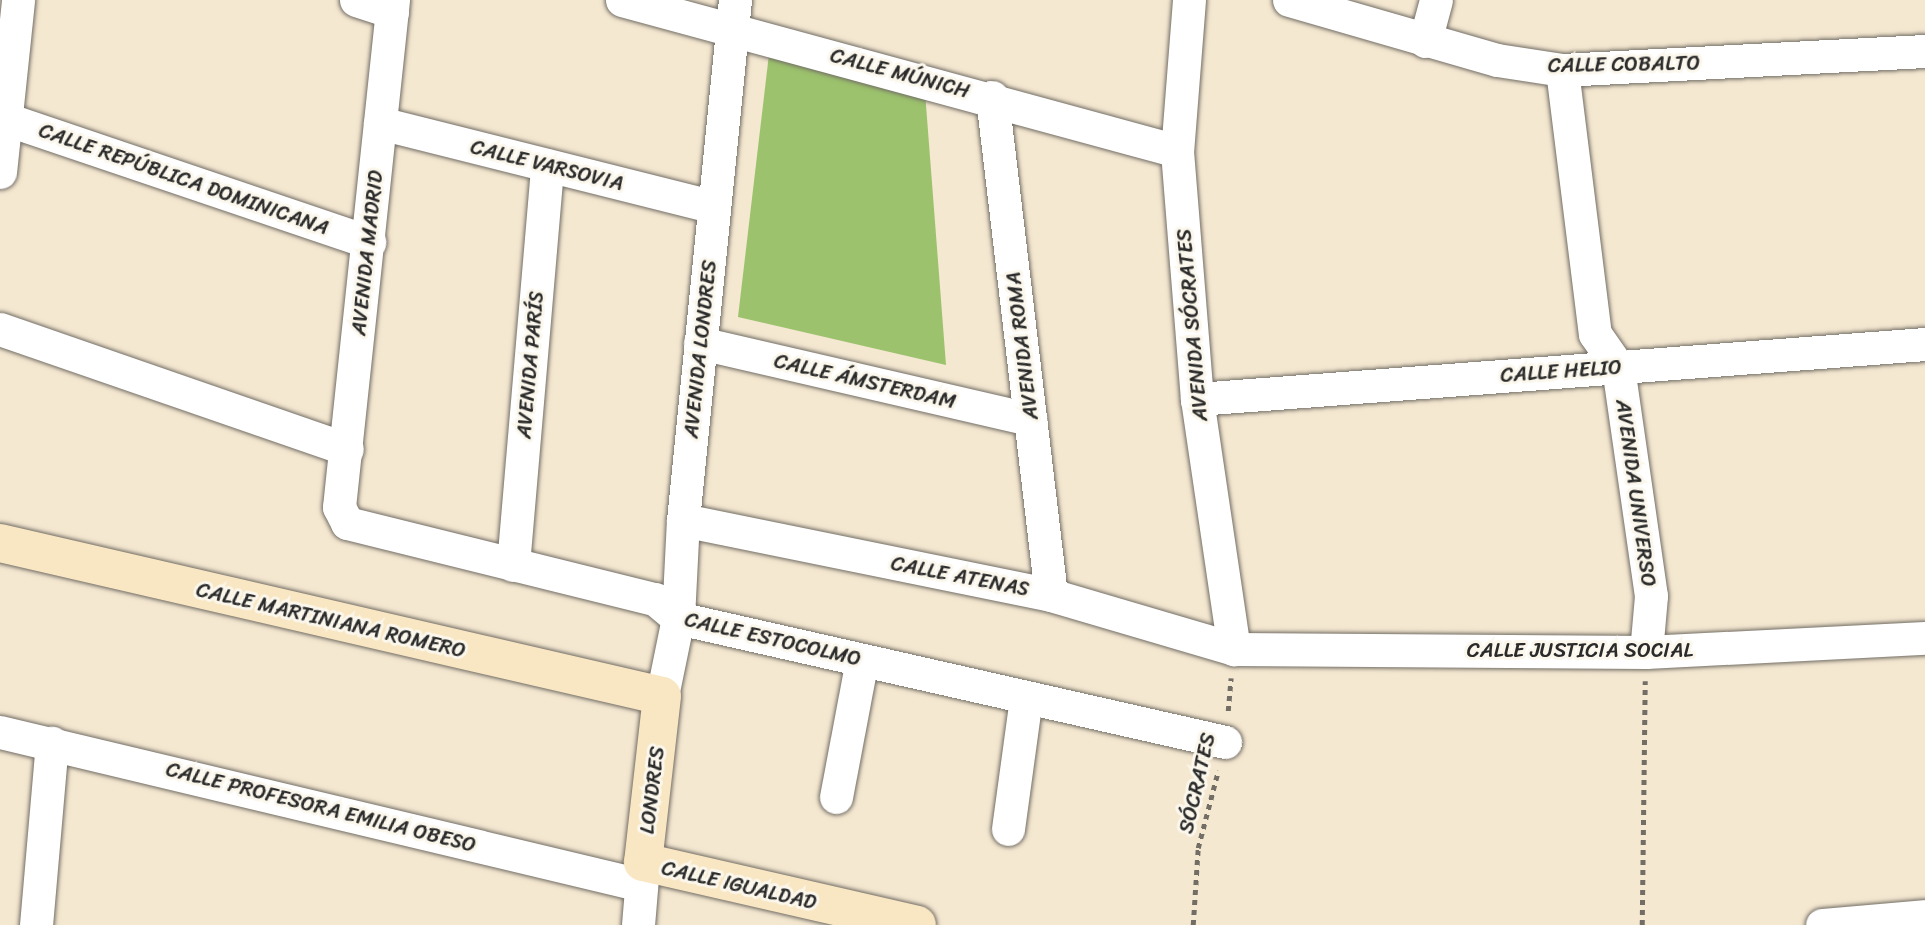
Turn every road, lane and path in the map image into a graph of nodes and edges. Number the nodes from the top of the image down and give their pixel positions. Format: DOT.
graph roads {
  1 [pos="19,0"];
  2 [pos="356,0"];
  3 [pos="622,0"];
  4 [pos="1189,0"];
  5 [pos="1289,0"];
  6 [pos="1436,0"];
  7 [pos="393,6"];
  8 [pos="733,15"];
  9 [pos="1425,41"];
  10 [pos="1925,51"];
  11 [pos="1562,70"];
  12 [pos="992,97"];
  13 [pos="3,118"];
  14 [pos="380,123"];
  15 [pos="1177,151"];
  16 [pos="547,165"];
  17 [pos="0,172"];
  18 [pos="714,207"];
  19 [pos="369,242"];
  20 [pos="0,329"];
  21 [pos="700,343"];
  22 [pos="1925,344"];
  23 [pos="1618,367"];
  24 [pos="1197,399"];
  25 [pos="1030,419"];
  26 [pos="347,449"];
  27 [pos="340,507"];
  28 [pos="683,520"];
  29 [pos="0,543"];
  30 [pos="513,565"];
  31 [pos="1051,595"];
  32 [pos="678,618"];
  33 [pos="1925,638"];
  34 [pos="1234,649"];
  35 [pos="1646,652"];
  36 [pos="862,660"];
  37 [pos="662,696"];
  38 [pos="1026,698"];
  39 [pos="0,732"];
  40 [pos="1225,742"];
  41 [pos="52,743"];
  42 [pos="836,797"];
  43 [pos="1008,829"];
  44 [pos="642,873"];
  45 [pos="818,914"];
  46 [pos="1925,916"];
  47 [pos="36,925"];
  48 [pos="638,925"];
  49 [pos="917,925"];
  50 [pos="1193,925"];
  51 [pos="1642,925"];
  52 [pos="1824,925"];
  1 -- 13 [label="street"];
  2 -- 7 [label="street"];
  3 -- 8 [label="street, CALLE MÚNICH"];
  4 -- 15 [label="street, AVENIDA SÓCRATES"];
  5 -- 9 [label="street, CALLE COBALTO"];
  6 -- 9 [label="street"];
  7 -- 14 [label="street, AVENIDA MADRID"];
  8 -- 12 [label="street, CALLE MÚNICH"];
  8 -- 18 [label="street, AVENIDA LONDRES"];
  9 -- 11 [label="street, CALLE COBALTO"];
  10 -- 11 [label="street, CALLE COBALTO"];
  11 -- 23 [label="street, AVENIDA UNIVERSO"];
  12 -- 15 [label="street, CALLE MÚNICH"];
  12 -- 25 [label="street, AVENIDA ROMA"];
  13 -- 17 [label="street"];
  13 -- 19 [label="street, CALLE REPÚBLICA DOMINICANA"];
  14 -- 16 [label="street, CALLE VARSOVIA"];
  14 -- 19 [label="street, AVENIDA MADRID"];
  15 -- 24 [label="street, AVENIDA SÓCRATES"];
  16 -- 18 [label="street, CALLE VARSOVIA"];
  16 -- 30 [label="street, AVENIDA PARÍS"];
  18 -- 21 [label="street, AVENIDA LONDRES"];
  19 -- 26 [label="street, AVENIDA MADRID"];
  20 -- 26 [label="street"];
  21 -- 25 [label="street, CALLE ÁMSTERDAM"];
  21 -- 28 [label="street, AVENIDA LONDRES"];
  22 -- 23 [label="street, CALLE HELIO"];
  23 -- 24 [label="street, CALLE HELIO"];
  23 -- 35 [label="street, AVENIDA UNIVERSO"];
  24 -- 34 [label="street, AVENIDA SÓCRATES"];
  25 -- 31 [label="street, AVENIDA ROMA"];
  26 -- 27 [label="street, AVENIDA MADRID"];
  27 -- 30 [label="street, CALLE ESTOCOLMO"];
  28 -- 31 [label="street, CALLE ATENAS"];
  28 -- 32 [label="street, AVENIDA LONDRES"];
  29 -- 37 [label="street, CALLE MARTINIANA ROMERO"];
  30 -- 32 [label="street, CALLE ESTOCOLMO"];
  31 -- 34 [label="street, CALLE ATENAS"];
  32 -- 36 [label="street, CALLE ESTOCOLMO"];
  32 -- 37 [label="street, AVENIDA LONDRES"];
  33 -- 35 [label="street, CALLE JUSTICIA SOCIAL"];
  34 -- 35 [label="street, CALLE JUSTICIA SOCIAL"];
  34 -- 40 [label="path, SÓCRATES"];
  35 -- 51 [label="path"];
  36 -- 38 [label="street, CALLE ESTOCOLMO"];
  36 -- 42 [label="street"];
  37 -- 44 [label="street, LONDRES"];
  38 -- 40 [label="street, CALLE ESTOCOLMO"];
  38 -- 43 [label="street"];
  39 -- 41 [label="street, CALLE PROFESORA EMILIA OBESO"];
  40 -- 50 [label="path, SÓCRATES"];
  41 -- 44 [label="street, CALLE PROFESORA EMILIA OBESO"];
  41 -- 47 [label="street"];
  44 -- 45 [label="street, CALLE IGUALDAD"];
  44 -- 48 [label="street, LONDRES"];
  45 -- 49 [label="street, CALLE IGUALDAD"];
  46 -- 52 [label="street"];
}
